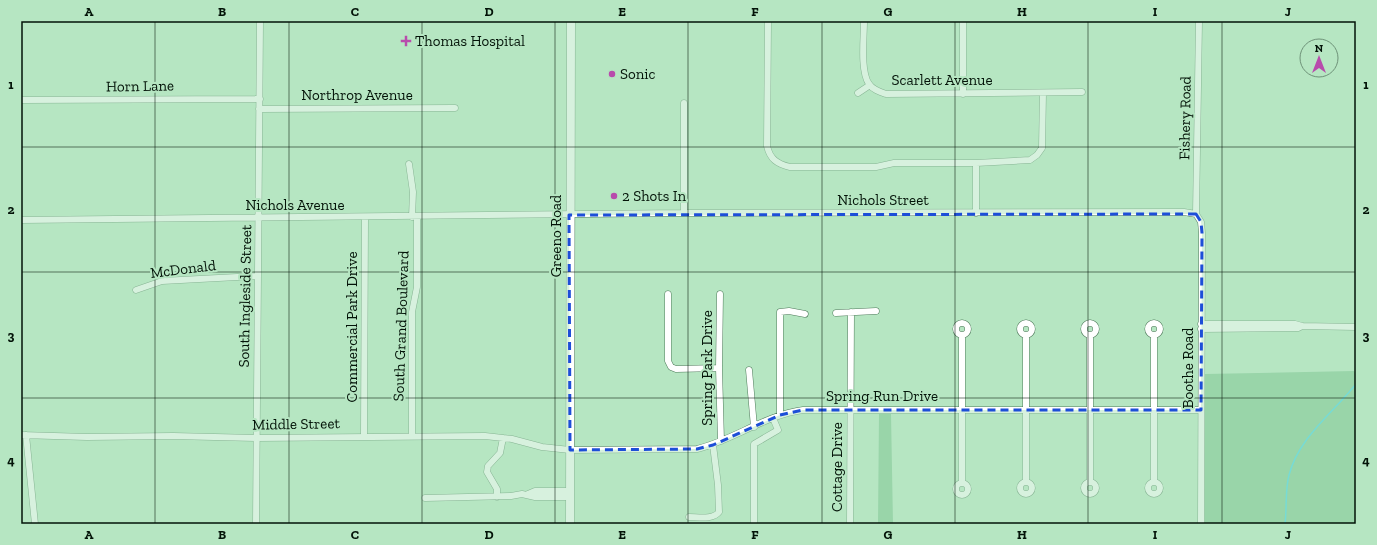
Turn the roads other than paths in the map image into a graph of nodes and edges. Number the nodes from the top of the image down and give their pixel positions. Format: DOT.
graph roads {
  1 [pos="260,21"];
  2 [pos="571,21"];
  3 [pos="768,21"];
  4 [pos="864,21"];
  5 [pos="963,21"];
  6 [pos="1199,21"];
  7 [pos="870,85"];
  8 [pos="1082,92"];
  9 [pos="858,93"];
  10 [pos="1043,93"];
  11 [pos="963,94"];
  12 [pos="260,99"];
  13 [pos="21,100"];
  14 [pos="684,103"];
  15 [pos="455,108"];
  16 [pos="259,109"];
  17 [pos="976,163"];
  18 [pos="409,164"];
  19 [pos="684,213"];
  20 [pos="976,213"];
  21 [pos="1196,214"];
  22 [pos="569,215"];
  23 [pos="414,217"];
  24 [pos="258,218"];
  25 [pos="365,218"];
  26 [pos="21,220"];
  27 [pos="258,276"];
  28 [pos="136,290"];
  29 [pos="668,294"];
  30 [pos="720,294"];
  31 [pos="876,311"];
  32 [pos="851,312"];
  33 [pos="836,313"];
  34 [pos="805,314"];
  35 [pos="1356,326"];
  36 [pos="1201,327"];
  37 [pos="962,335"];
  38 [pos="1026,335"];
  39 [pos="1090,335"];
  40 [pos="1154,335"];
  41 [pos="719,368"];
  42 [pos="749,370"];
  43 [pos="850,409"];
  44 [pos="963,409"];
  45 [pos="1026,410"];
  46 [pos="1090,410"];
  47 [pos="1153,410"];
  48 [pos="1201,410"];
  49 [pos="780,415"];
  50 [pos="773,418"];
  51 [pos="754,427"];
  52 [pos="24,435"];
  53 [pos="364,436"];
  54 [pos="412,436"];
  55 [pos="256,438"];
  56 [pos="503,438"];
  57 [pos="721,442"];
  58 [pos="713,446"];
  59 [pos="570,450"];
  60 [pos="1026,482"];
  61 [pos="1090,482"];
  62 [pos="1154,482"];
  63 [pos="962,483"];
  64 [pos="570,494"];
  65 [pos="497,497"];
  66 [pos="425,498"];
  67 [pos="688,517"];
  68 [pos="36,524"];
  69 [pos="256,524"];
  70 [pos="570,524"];
  71 [pos="754,524"];
  72 [pos="850,524"];
  73 [pos="1201,524"];
  1 -- 12 [label="street, South Ingleside Street"];
  2 -- 22 [label="main road, Greeno Road"];
  3 -- 17 [label="street"];
  4 -- 7 [label="street, Scarlett Avenue"];
  5 -- 11 [label="street"];
  6 -- 21 [label="street, Fishery Road"];
  7 -- 9 [label="street"];
  7 -- 11 [label="street, Scarlett Avenue"];
  8 -- 10 [label="street, Scarlett Avenue"];
  10 -- 11 [label="street, Scarlett Avenue"];
  10 -- 17 [label="street"];
  12 -- 13 [label="street, Horn Lane"];
  12 -- 16 [label="street, South Ingleside Street"];
  14 -- 19 [label="street"];
  15 -- 16 [label="street, Northrop Avenue"];
  16 -- 24 [label="street, South Ingleside Street"];
  17 -- 20 [label="street"];
  18 -- 23 [label="street, South Grand Boulevard"];
  19 -- 20 [label="street, Nichols Street"];
  19 -- 22 [label="street, Nichols Street"];
  20 -- 21 [label="street, Nichols Street"];
  21 -- 36 [label="street, Boothe Road"];
  22 -- 23 [label="street, Nichols Avenue"];
  22 -- 59 [label="main road, Greeno Road"];
  23 -- 25 [label="street, Nichols Avenue"];
  23 -- 54 [label="street, South Grand Boulevard"];
  24 -- 25 [label="street, Nichols Avenue"];
  24 -- 26 [label="street, Nichols Avenue"];
  24 -- 27 [label="street, South Ingleside Street"];
  25 -- 53 [label="street, Commercial Park Drive"];
  27 -- 28 [label="street, McDonald"];
  27 -- 55 [label="street, South Ingleside Street"];
  29 -- 41 [label="street"];
  30 -- 41 [label="street, Spring Park Drive"];
  31 -- 32 [label="street"];
  32 -- 33 [label="street"];
  32 -- 43 [label="street, Cottage Drive"];
  34 -- 49 [label="street"];
  35 -- 36 [label="street"];
  36 -- 48 [label="street, Boothe Road"];
  37 -- 44 [label="street"];
  38 -- 45 [label="street"];
  39 -- 46 [label="street"];
  40 -- 47 [label="street"];
  41 -- 57 [label="street, Spring Park Drive"];
  42 -- 51 [label="street"];
  43 -- 44 [label="street, Spring Run Drive"];
  43 -- 49 [label="street, Spring Run Drive"];
  43 -- 72 [label="street, Cottage Drive"];
  44 -- 45 [label="street, Spring Run Drive"];
  44 -- 63 [label="street"];
  45 -- 46 [label="street, Spring Run Drive"];
  45 -- 60 [label="street"];
  46 -- 47 [label="street, Spring Run Drive"];
  46 -- 61 [label="street"];
  47 -- 48 [label="street, Spring Run Drive"];
  47 -- 62 [label="street"];
  48 -- 73 [label="street, Boothe Road"];
  49 -- 50 [label="street, Spring Run Drive"];
  50 -- 51 [label="street, Spring Run Drive"];
  50 -- 71 [label="street"];
  51 -- 57 [label="street, Spring Run Drive"];
  52 -- 55 [label="street, Middle Street"];
  52 -- 68 [label="street"];
  53 -- 54 [label="street, Middle Street"];
  53 -- 55 [label="street, Middle Street"];
  54 -- 56 [label="street, Middle Street"];
  55 -- 69 [label="street, South Ingleside Street"];
  56 -- 59 [label="street, Middle Street"];
  56 -- 65 [label="street"];
  57 -- 58 [label="street, Spring Run Drive"];
  58 -- 59 [label="street, Spring Run Drive"];
  58 -- 67 [label="street"];
  59 -- 64 [label="main road, Greeno Road"];
  64 -- 65 [label="street"];
  64 -- 70 [label="main road, Greeno Road"];
  65 -- 66 [label="street"];
}
